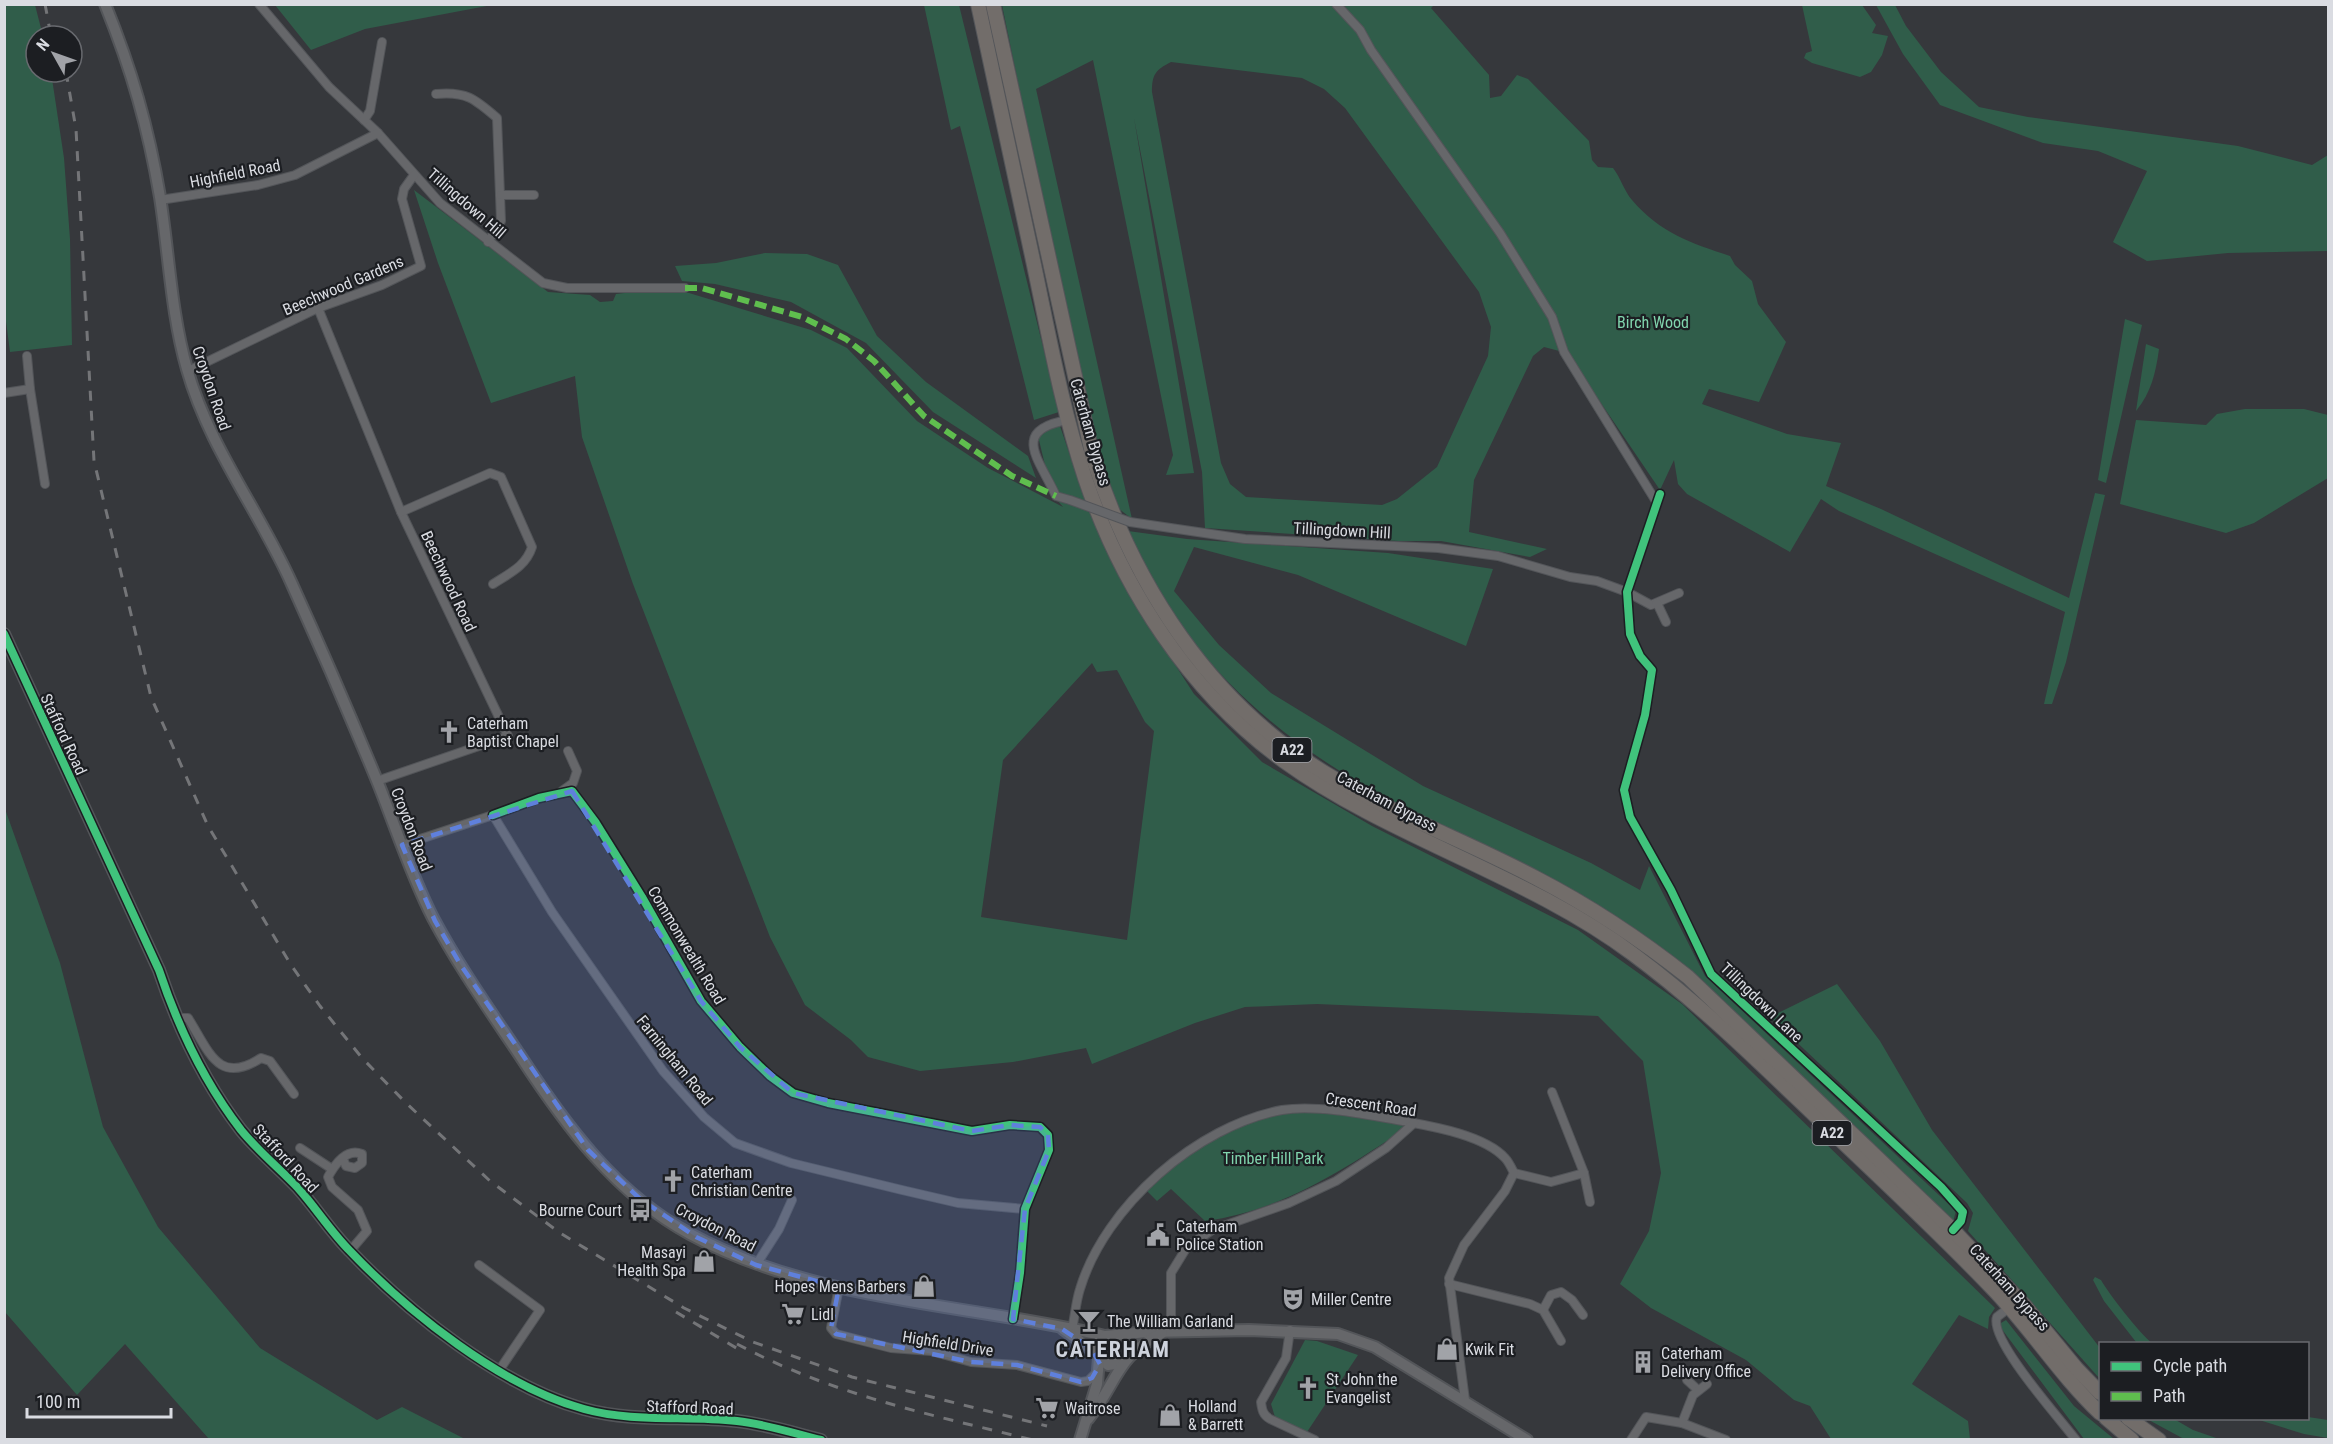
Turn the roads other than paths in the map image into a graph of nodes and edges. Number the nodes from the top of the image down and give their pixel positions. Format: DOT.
graph roads {
  1 [pos="105,4"];
  2 [pos="259,4"];
  3 [pos="978,4"];
  4 [pos="993,4"];
  5 [pos="1336,4"];
  6 [pos="382,42"];
  7 [pos="436,94"];
  8 [pos="364,120"];
  9 [pos="378,133"];
  10 [pos="414,175"];
  11 [pos="501,195"];
  12 [pos="534,195"];
  13 [pos="160,200"];
  14 [pos="488,242"];
  15 [pos="685,288"];
  16 [pos="318,308"];
  17 [pos="27,356"];
  18 [pos="188,371"];
  19 [pos="30,389"];
  20 [pos="4,393"];
  21 [pos="1068,420"];
  22 [pos="45,484"];
  23 [pos="1660,494"];
  24 [pos="1657,502"];
  25 [pos="401,512"];
  26 [pos="493,584"];
  27 [pos="1627,592"];
  28 [pos="1678,593"];
  29 [pos="1657,603"];
  30 [pos="1666,622"];
  31 [pos="4,634"];
  32 [pos="568,751"];
  33 [pos="377,781"];
  34 [pos="560,792"];
  35 [pos="493,815"];
  36 [pos="402,845"];
  37 [pos="175,1018"];
  38 [pos="1552,1092"];
  39 [pos="294,1094"];
  40 [pos="1414,1123"];
  41 [pos="300,1148"];
  42 [pos="343,1159"];
  43 [pos="332,1169"];
  44 [pos="1514,1173"];
  45 [pos="1584,1173"];
  46 [pos="792,1200"];
  47 [pos="1590,1202"];
  48 [pos="1025,1209"];
  49 [pos="1953,1230"];
  50 [pos="350,1251"];
  51 [pos="479,1265"];
  52 [pos="756,1265"];
  53 [pos="1449,1284"];
  54 [pos="839,1287"];
  55 [pos="2010,1307"];
  56 [pos="1543,1310"];
  57 [pos="1583,1315"];
  58 [pos="1013,1319"];
  59 [pos="1067,1329"];
  60 [pos="1290,1330"];
  61 [pos="1166,1332"];
  62 [pos="1118,1334"];
  63 [pos="1105,1336"];
  64 [pos="1561,1341"];
  65 [pos="1099,1356"];
  66 [pos="1125,1359"];
  67 [pos="1100,1369"];
  68 [pos="498,1372"];
  69 [pos="1687,1380"];
  70 [pos="1707,1384"];
  71 [pos="1698,1390"];
  72 [pos="2099,1393"];
  73 [pos="1465,1400"];
  74 [pos="2099,1412"];
  75 [pos="1088,1419"];
  76 [pos="2107,1420"];
  77 [pos="2129,1420"];
  78 [pos="1682,1423"];
  79 [pos="821,1440"];
  80 [pos="1080,1440"];
  81 [pos="1316,1440"];
  82 [pos="1527,1440"];
  83 [pos="1631,1440"];
  84 [pos="1725,1440"];
  85 [pos="2076,1440"];
  86 [pos="2132,1440"];
  87 [pos="2159,1440"];
  1 -- 13 [label="main road, Croydon Road"];
  2 -- 8 [label="street, Tillingdown Hill"];
  3 -- 21 [label="highway, Caterham Bypass / A22"];
  4 -- 49 [label="highway, Caterham Bypass / A22"];
  5 -- 24 [label="street"];
  6 -- 8 [label="street"];
  7 -- 11 [label="street"];
  8 -- 9 [label="street, Tillingdown Hill"];
  9 -- 10 [label="street, Tillingdown Hill"];
  9 -- 13 [label="street, Highfield Road"];
  10 -- 14 [label="street, Tillingdown Hill"];
  10 -- 16 [label="street, Beechwood Gardens"];
  11 -- 12 [label="street"];
  11 -- 14 [label="street"];
  13 -- 18 [label="main road, Croydon Road"];
  14 -- 15 [label="street, Tillingdown Hill"];
  16 -- 18 [label="street, Beechwood Gardens"];
  16 -- 25 [label="street, Beechwood Road"];
  17 -- 19 [label="street"];
  18 -- 33 [label="main road, Croydon Road"];
  19 -- 20 [label="street"];
  19 -- 22 [label="street"];
  21 -- 27 [label="street, Tillingdown Hill, bridge"];
  21 -- 55 [label="highway, Caterham Bypass / A22"];
  23 -- 24 [label="street"];
  24 -- 27 [label="street"];
  25 -- 26 [label="street"];
  25 -- 33 [label="street, Beechwood Road"];
  27 -- 29 [label="street, Tillingdown Hill"];
  27 -- 49 [label="street, Tillingdown Lane"];
  28 -- 29 [label="street"];
  29 -- 30 [label="street"];
  31 -- 37 [label="main road, Stafford Road"];
  32 -- 34 [label="street"];
  33 -- 36 [label="main road, Croydon Road"];
  34 -- 35 [label="street"];
  34 -- 48 [label="street, Commonwealth Road"];
  35 -- 36 [label="street"];
  35 -- 48 [label="street, Farningham Road"];
  36 -- 52 [label="main road, Croydon Road"];
  37 -- 39 [label="street"];
  37 -- 50 [label="main road, Stafford Road"];
  38 -- 45 [label="street"];
  40 -- 44 [label="street, Crescent Road"];
  40 -- 59 [label="street, Crescent Road"];
  40 -- 61 [label="street"];
  41 -- 43 [label="street"];
  42 -- 43 [label="street"];
  43 -- 50 [label="street"];
  44 -- 45 [label="street"];
  44 -- 53 [label="street"];
  45 -- 47 [label="street"];
  46 -- 52 [label="street"];
  48 -- 58 [label="street"];
  49 -- 72 [label="highway, Caterham Bypass / A22"];
  50 -- 68 [label="main road, Stafford Road"];
  51 -- 68 [label="street"];
  52 -- 54 [label="main road, Croydon Road"];
  53 -- 56 [label="street"];
  53 -- 73 [label="street"];
  54 -- 58 [label="main road, Croydon Road"];
  54 -- 67 [label="street, Highfield Drive"];
  55 -- 74 [label="highway, Caterham Bypass / A22"];
  55 -- 85 [label="street"];
  56 -- 57 [label="street"];
  56 -- 64 [label="street"];
  58 -- 59 [label="main road, Croydon Road"];
  59 -- 63 [label="main road, Croydon Road"];
  59 -- 65 [label="main road, Croydon Road"];
  60 -- 61 [label="main road"];
  60 -- 73 [label="main road"];
  60 -- 81 [label="street"];
  61 -- 62 [label="main road"];
  61 -- 66 [label="main road"];
  62 -- 63 [label="main road"];
  62 -- 66 [label="main road"];
  63 -- 65 [label="main road"];
  65 -- 66 [label="main road"];
  65 -- 67 [label="main road"];
  66 -- 75 [label="main road"];
  67 -- 75 [label="main road"];
  68 -- 79 [label="main road, Stafford Road"];
  69 -- 71 [label="street"];
  70 -- 71 [label="street"];
  71 -- 78 [label="street"];
  73 -- 82 [label="main road"];
  75 -- 80 [label="main road"];
  76 -- 86 [label="highway"];
  77 -- 87 [label="highway"];
  78 -- 83 [label="street"];
  78 -- 84 [label="street"];
}
